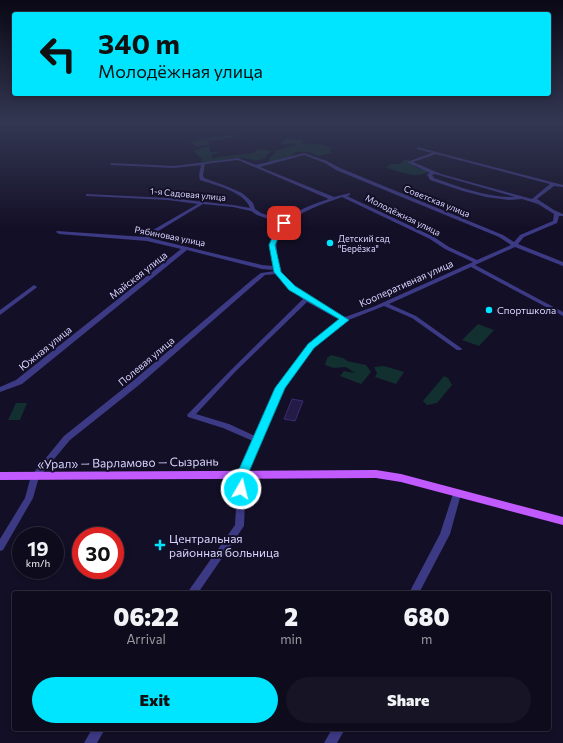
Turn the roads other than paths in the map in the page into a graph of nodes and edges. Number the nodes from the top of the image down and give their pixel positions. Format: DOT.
graph roads {
  1 [pos="286,159"];
  2 [pos="315,159"];
  3 [pos="419,159"];
  4 [pos="457,159"];
  5 [pos="112,164"];
  6 [pos="203,164"];
  7 [pos="257,166"];
  8 [pos="436,173"];
  9 [pos="552,184"];
  10 [pos="563,186"];
  11 [pos="88,196"];
  12 [pos="334,198"];
  13 [pos="521,198"];
  14 [pos="536,202"];
  15 [pos="203,203"];
  16 [pos="253,210"];
  17 [pos="557,214"];
  18 [pos="563,215"];
  19 [pos="284,223"];
  20 [pos="59,232"];
  21 [pos="147,239"];
  22 [pos="515,245"];
  23 [pos="186,248"];
  24 [pos="474,264"];
  25 [pos="563,264"];
  26 [pos="277,270"];
  27 [pos="34,287"];
  28 [pos="307,298"];
  29 [pos="384,304"];
  30 [pos="0,313"];
  31 [pos="563,314"];
  32 [pos="101,316"];
  33 [pos="345,320"];
  34 [pos="459,349"];
  35 [pos="0,390"];
  36 [pos="257,440"];
  37 [pos="242,474"];
  38 [pos="0,476"];
  39 [pos="34,476"];
  40 [pos="457,494"];
  41 [pos="563,521"];
  42 [pos="4,531"];
  43 [pos="0,547"];
  44 [pos="193,591"];
  45 [pos="415,591"];
  46 [pos="98,731"];
  47 [pos="337,731"];
  48 [pos="90,743"];
  49 [pos="330,743"];
  1 -- 7 [label="street, Советская улица"];
  2 -- 22 [label="street, Советская улица"];
  3 -- 8 [label="street"];
  4 -- 9 [label="street"];
  5 -- 6 [label="street"];
  6 -- 7 [label="street"];
  6 -- 16 [label="street"];
  7 -- 12 [label="street"];
  8 -- 13 [label="street"];
  8 -- 13 [label="street"];
  9 -- 10 [label="street"];
  9 -- 14 [label="street"];
  11 -- 15 [label="street, 1-я Садовая улица"];
  12 -- 19 [label="street, Молодёжная улица"];
  12 -- 24 [label="street, Молодёжная улица"];
  13 -- 14 [label="street"];
  14 -- 17 [label="street"];
  15 -- 16 [label="street, 1-я Садовая улица"];
  15 -- 21 [label="street"];
  16 -- 19 [label="street, 1-я Садовая улица"];
  17 -- 18 [label="street"];
  17 -- 22 [label="street, Кооперативная улица"];
  19 -- 26 [label="street, Молодёжная улица"];
  20 -- 21 [label="street, Рябиновая улица"];
  21 -- 23 [label="street, Рябиновая улица"];
  22 -- 24 [label="street, Кооперативная улица"];
  22 -- 25 [label="street, Советская улица"];
  23 -- 26 [label="street, Рябиновая улица"];
  23 -- 32 [label="street, Майская улица"];
  24 -- 29 [label="street, Кооперативная улица"];
  24 -- 31 [label="street, Молодёжная улица"];
  26 -- 28 [label="street"];
  26 -- 39 [label="street, Полевая улица"];
  27 -- 30 [label="street"];
  28 -- 33 [label="street"];
  28 -- 36 [label="street"];
  29 -- 33 [label="street, Кооперативная улица"];
  29 -- 34 [label="street"];
  32 -- 35 [label="street, Южная улица"];
  33 -- 36 [label="street, Кооперативная улица"];
  36 -- 37 [label="street, Кооперативная улица"];
  37 -- 39 [label="main road, «Урал» — Варламово — Сызрань"];
  37 -- 40 [label="main road, «Урал» — Варламово — Сызрань"];
  37 -- 44 [label="street"];
  38 -- 39 [label="main road, «Урал» — Варламово — Сызрань"];
  39 -- 42 [label="street"];
  40 -- 41 [label="main road, «Урал» — Варламово — Сызрань"];
  40 -- 45 [label="street"];
  42 -- 43 [label="street"];
  46 -- 48 [label="street"];
  47 -- 49 [label="street"];
}
